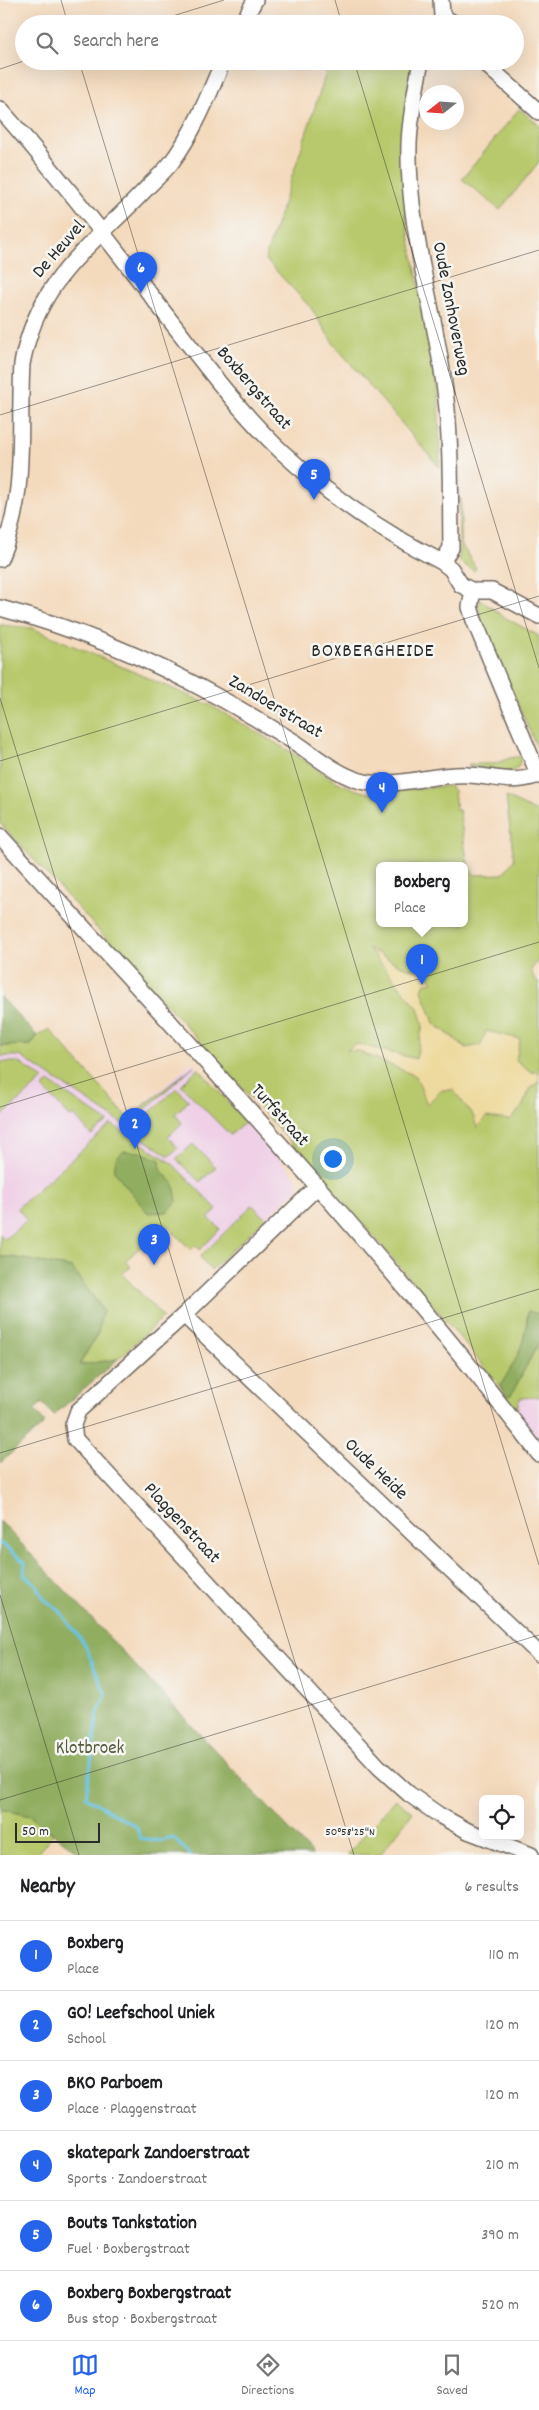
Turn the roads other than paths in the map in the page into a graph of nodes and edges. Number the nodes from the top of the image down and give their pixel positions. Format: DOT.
graph roads {
  1 [pos="255,0"];
  2 [pos="441,0"];
  3 [pos="247,15"];
  4 [pos="442,15"];
  5 [pos="219,70"];
  6 [pos="421,70"];
  7 [pos="492,70"];
  8 [pos="0,109"];
  9 [pos="539,112"];
  10 [pos="102,232"];
  11 [pos="0,559"];
  12 [pos="442,562"];
  13 [pos="473,591"];
  14 [pos="0,608"];
  15 [pos="539,616"];
  16 [pos="539,775"];
  17 [pos="0,836"];
  18 [pos="317,1188"];
  19 [pos="184,1315"];
  20 [pos="539,1454"];
  21 [pos="539,1654"];
  22 [pos="531,1855"];
  1 -- 3 [label="street"];
  2 -- 4 [label="street"];
  5 -- 10 [label="street, De Heuvel"];
  6 -- 12 [label="street, Oude Zonhoverweg"];
  7 -- 9 [label="street"];
  8 -- 10 [label="street, Boxbergstraat"];
  10 -- 11 [label="street, De Heuvel"];
  10 -- 12 [label="street, Boxbergstraat"];
  12 -- 13 [label="street, Boxbergstraat"];
  13 -- 15 [label="street"];
  13 -- 16 [label="street"];
  14 -- 16 [label="street, Zandoerstraat"];
  17 -- 18 [label="street, Turfstraat"];
  18 -- 19 [label="street, Plaggenstraat"];
  18 -- 20 [label="street, Turfstraat"];
  19 -- 21 [label="street, Oude Heide"];
  19 -- 22 [label="street, Plaggenstraat"];
}
